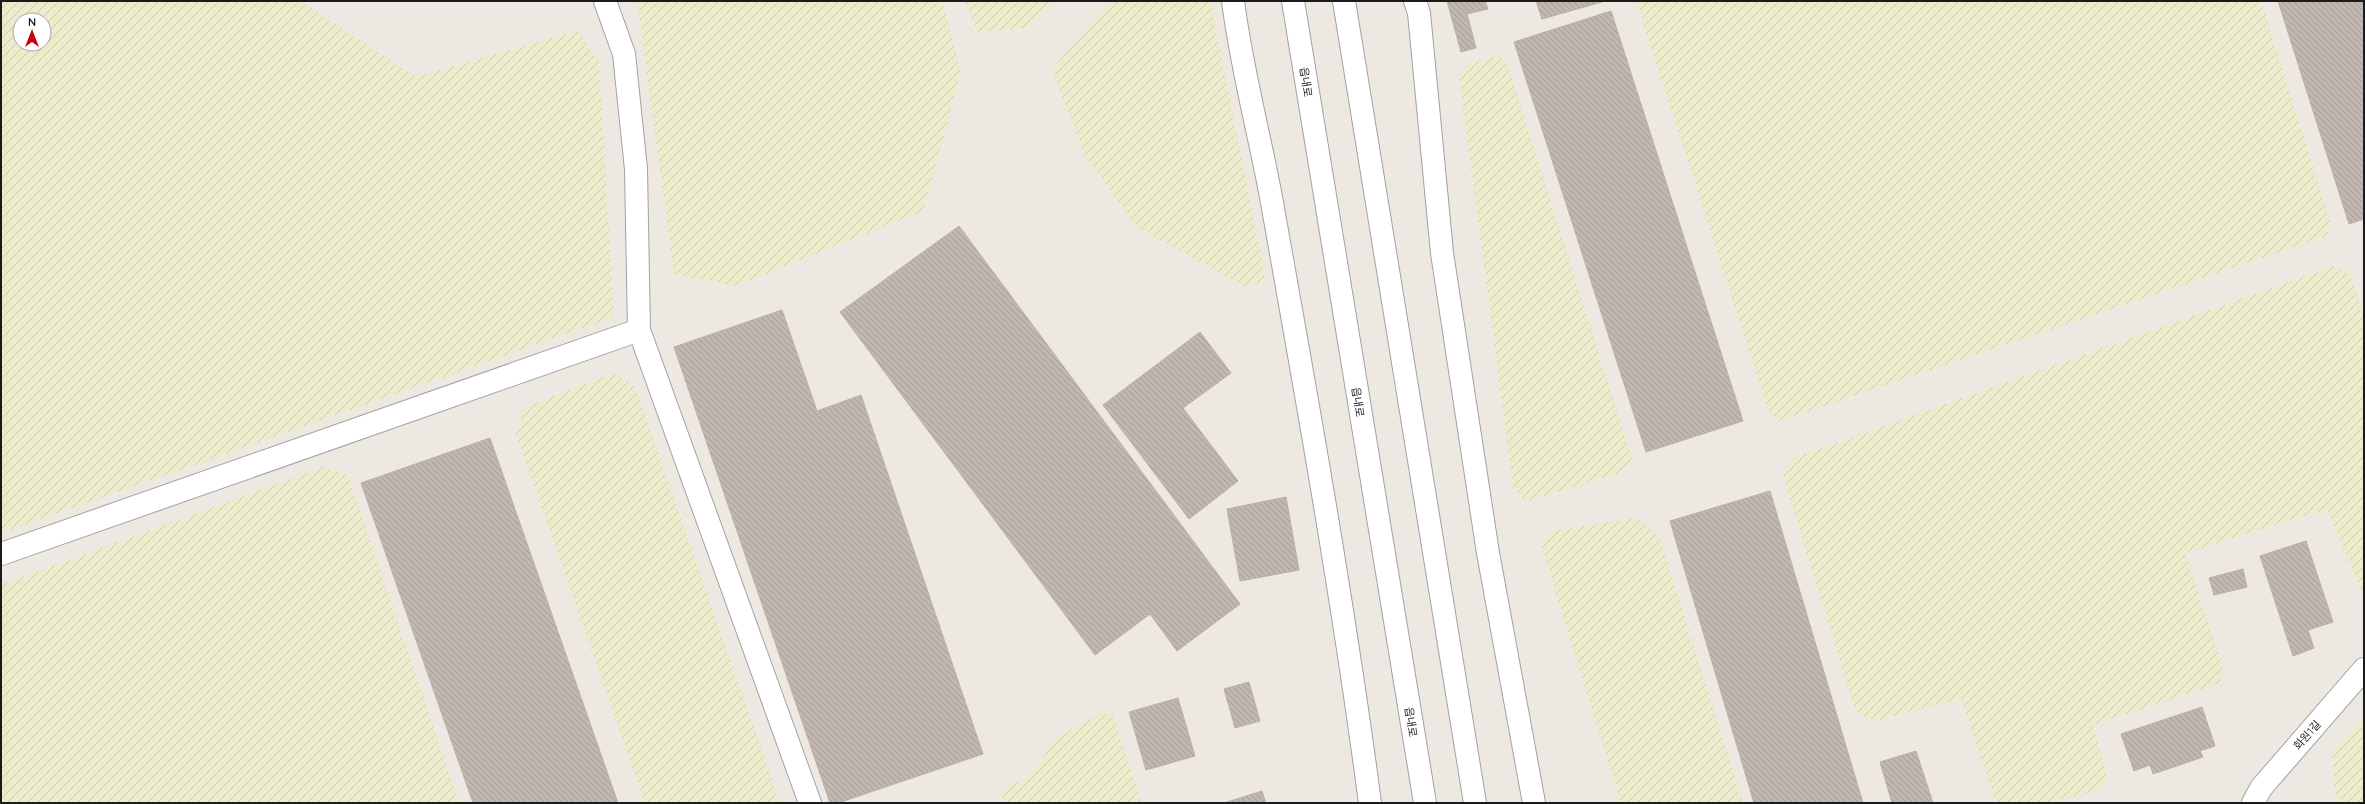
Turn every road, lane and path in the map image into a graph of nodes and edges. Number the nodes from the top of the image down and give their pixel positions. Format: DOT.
graph roads {
  1 [pos="606,1"];
  2 [pos="1233,1"];
  3 [pos="1293,1"];
  4 [pos="1344,1"];
  5 [pos="1416,1"];
  6 [pos="639,330"];
  7 [pos="1,554"];
  8 [pos="2364,668"];
  9 [pos="810,803"];
  10 [pos="1370,803"];
  11 [pos="1425,803"];
  12 [pos="1475,803"];
  13 [pos="1534,803"];
  14 [pos="2253,803"];
  1 -- 6 [label="street"];
  2 -- 10 [label="street"];
  3 -- 11 [label="street, 읍내로"];
  4 -- 12 [label="street"];
  5 -- 13 [label="street"];
  6 -- 7 [label="street"];
  6 -- 9 [label="street"];
  8 -- 14 [label="street, 화원1길"];
}
